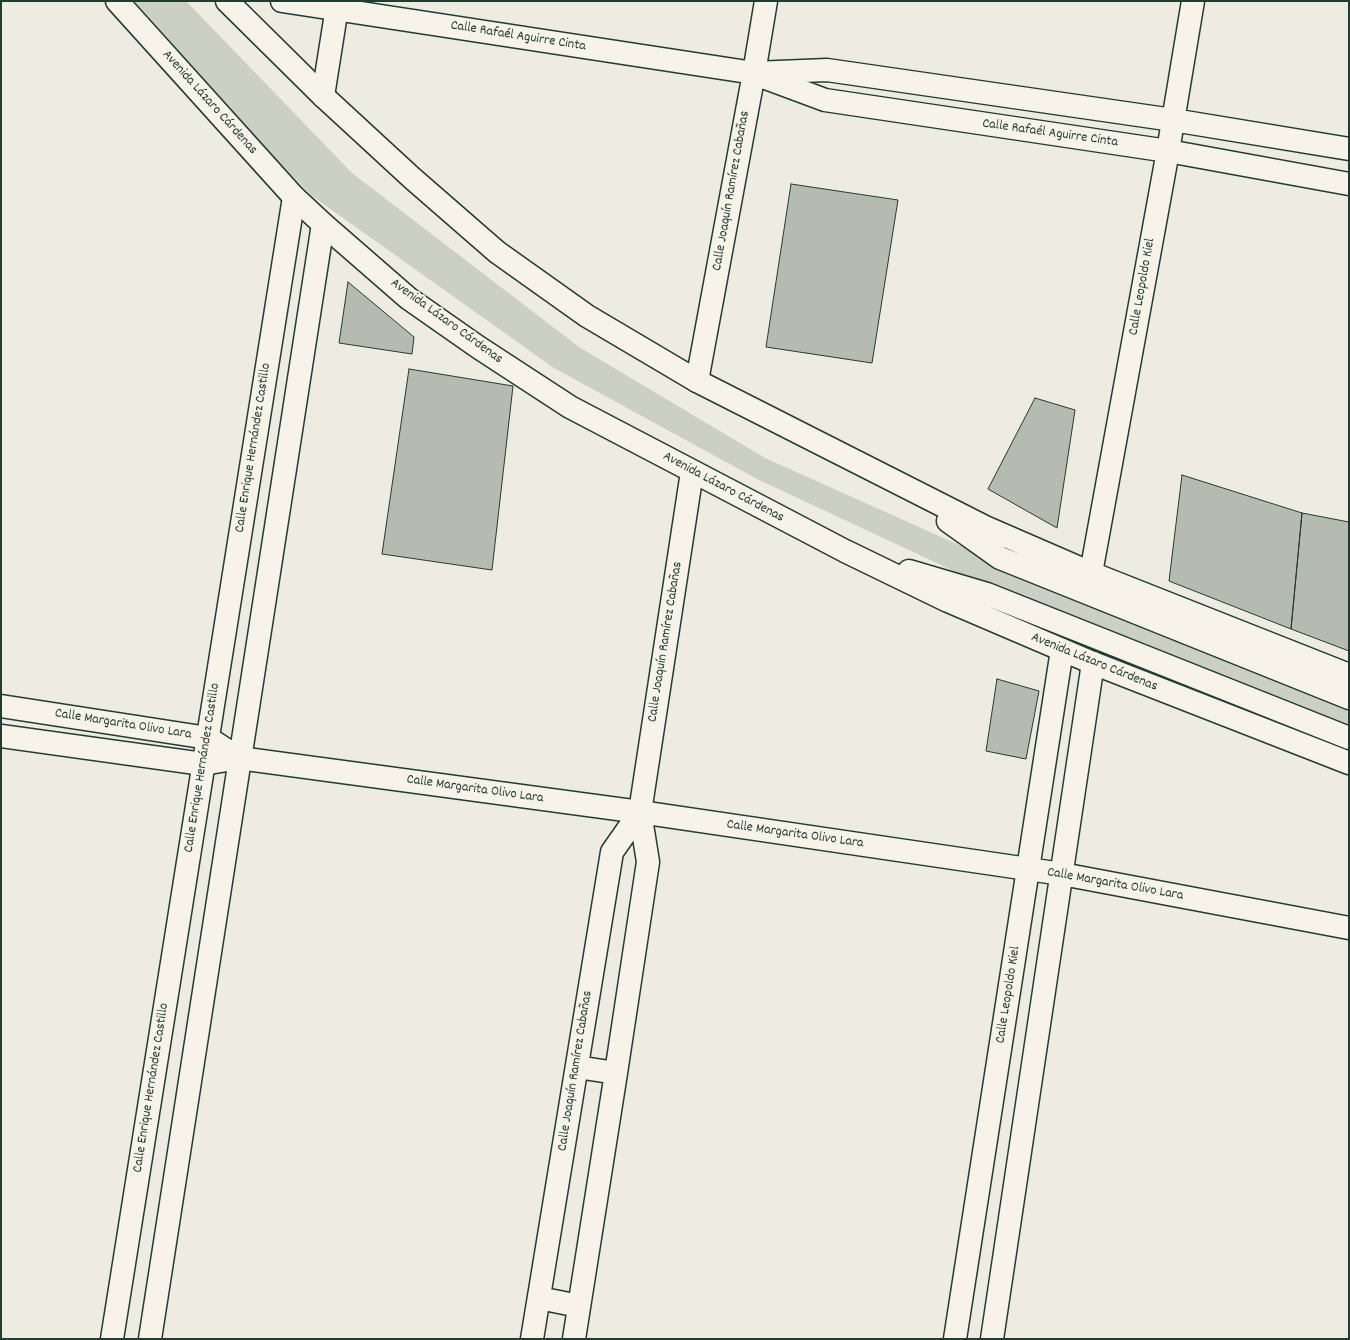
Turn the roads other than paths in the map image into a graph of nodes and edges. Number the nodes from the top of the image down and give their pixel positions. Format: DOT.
graph roads {
  1 [pos="117,1"];
  2 [pos="227,1"];
  3 [pos="282,1"];
  4 [pos="766,1"];
  5 [pos="1193,1"];
  6 [pos="338,5"];
  7 [pos="754,73"];
  8 [pos="323,96"];
  9 [pos="1173,120"];
  10 [pos="1349,149"];
  11 [pos="1168,151"];
  12 [pos="1349,184"];
  13 [pos="294,197"];
  14 [pos="323,224"];
  15 [pos="697,381"];
  16 [pos="692,472"];
  17 [pos="886,478"];
  18 [pos="845,551"];
  19 [pos="1091,573"];
  20 [pos="1062,650"];
  21 [pos="1093,663"];
  22 [pos="1349,676"];
  23 [pos="1349,698"];
  24 [pos="1,706"];
  25 [pos="1,736"];
  26 [pos="208,738"];
  27 [pos="1349,738"];
  28 [pos="239,758"];
  29 [pos="1349,762"];
  30 [pos="203,764"];
  31 [pos="640,812"];
  32 [pos="1028,870"];
  33 [pos="1062,874"];
  34 [pos="1349,928"];
  35 [pos="577,1067"];
  36 [pos="616,1073"];
  37 [pos="539,1298"];
  38 [pos="579,1306"];
  39 [pos="112,1339"];
  40 [pos="150,1339"];
  41 [pos="532,1339"];
  42 [pos="574,1339"];
  43 [pos="955,1339"];
  44 [pos="992,1339"];
  1 -- 13 [label="main road, Avenida Lázaro Cárdenas"];
  2 -- 8 [label="main road"];
  3 -- 6 [label="main road, Calle Rafaél Aguirre Cinta"];
  4 -- 7 [label="main road, Calle Joaquín Ramírez Cabañas"];
  5 -- 9 [label="main road, Calle Leopoldo Kiel"];
  6 -- 7 [label="main road, Calle Rafaél Aguirre Cinta"];
  6 -- 8 [label="main road"];
  7 -- 9 [label="main road, Calle Rafaél Aguirre Cinta"];
  7 -- 11 [label="main road, Calle Rafaél Aguirre Cinta"];
  7 -- 15 [label="main road, Calle Joaquín Ramírez Cabañas"];
  8 -- 15 [label="main road"];
  9 -- 10 [label="main road, Calle Rafaél Aguirre Cinta"];
  9 -- 11 [label="main road, Calle Leopoldo Kiel"];
  11 -- 12 [label="main road, Calle Rafaél Aguirre Cinta"];
  11 -- 19 [label="main road, Calle Leopoldo Kiel"];
  13 -- 14 [label="main road, Avenida Lázaro Cárdenas"];
  13 -- 26 [label="main road, Calle Enrique Hernández Castillo"];
  14 -- 16 [label="main road, Avenida Lázaro Cárdenas"];
  14 -- 28 [label="main road"];
  15 -- 17 [label="main road"];
  16 -- 18 [label="main road, Avenida Lázaro Cárdenas"];
  16 -- 31 [label="main road, Calle Joaquín Ramírez Cabañas"];
  17 -- 19 [label="main road"];
  17 -- 23 [label="main road"];
  18 -- 20 [label="main road, Avenida Lázaro Cárdenas"];
  18 -- 27 [label="main road, Avenida Lázaro Cárdenas"];
  19 -- 22 [label="main road"];
  20 -- 21 [label="main road, Avenida Lázaro Cárdenas"];
  20 -- 32 [label="main road, Calle Leopoldo Kiel"];
  21 -- 29 [label="main road, Avenida Lázaro Cárdenas"];
  21 -- 33 [label="main road"];
  24 -- 26 [label="main road, Calle Margarita Olivo Lara"];
  25 -- 30 [label="main road, Calle Margarita Olivo Lara"];
  26 -- 28 [label="main road, Calle Margarita Olivo Lara"];
  26 -- 30 [label="main road, Calle Enrique Hernández Castillo"];
  28 -- 30 [label="main road, Calle Margarita Olivo Lara"];
  28 -- 31 [label="main road, Calle Margarita Olivo Lara"];
  28 -- 40 [label="main road"];
  30 -- 39 [label="main road, Calle Enrique Hernández Castillo"];
  31 -- 32 [label="main road, Calle Margarita Olivo Lara"];
  31 -- 35 [label="main road, Calle Joaquín Ramírez Cabañas"];
  31 -- 36 [label="main road, Calle Joaquín Ramírez Cabañas"];
  32 -- 33 [label="main road, Calle Margarita Olivo Lara"];
  32 -- 43 [label="main road, Calle Leopoldo Kiel"];
  33 -- 34 [label="main road, Calle Margarita Olivo Lara"];
  33 -- 44 [label="main road"];
  35 -- 36 [label="main road"];
  35 -- 37 [label="main road, Calle Joaquín Ramírez Cabañas"];
  36 -- 38 [label="main road, Calle Joaquín Ramírez Cabañas"];
  37 -- 38 [label="main road"];
  37 -- 41 [label="main road, Calle Joaquín Ramírez Cabañas"];
  38 -- 42 [label="main road, Calle Joaquín Ramírez Cabañas"];
}
